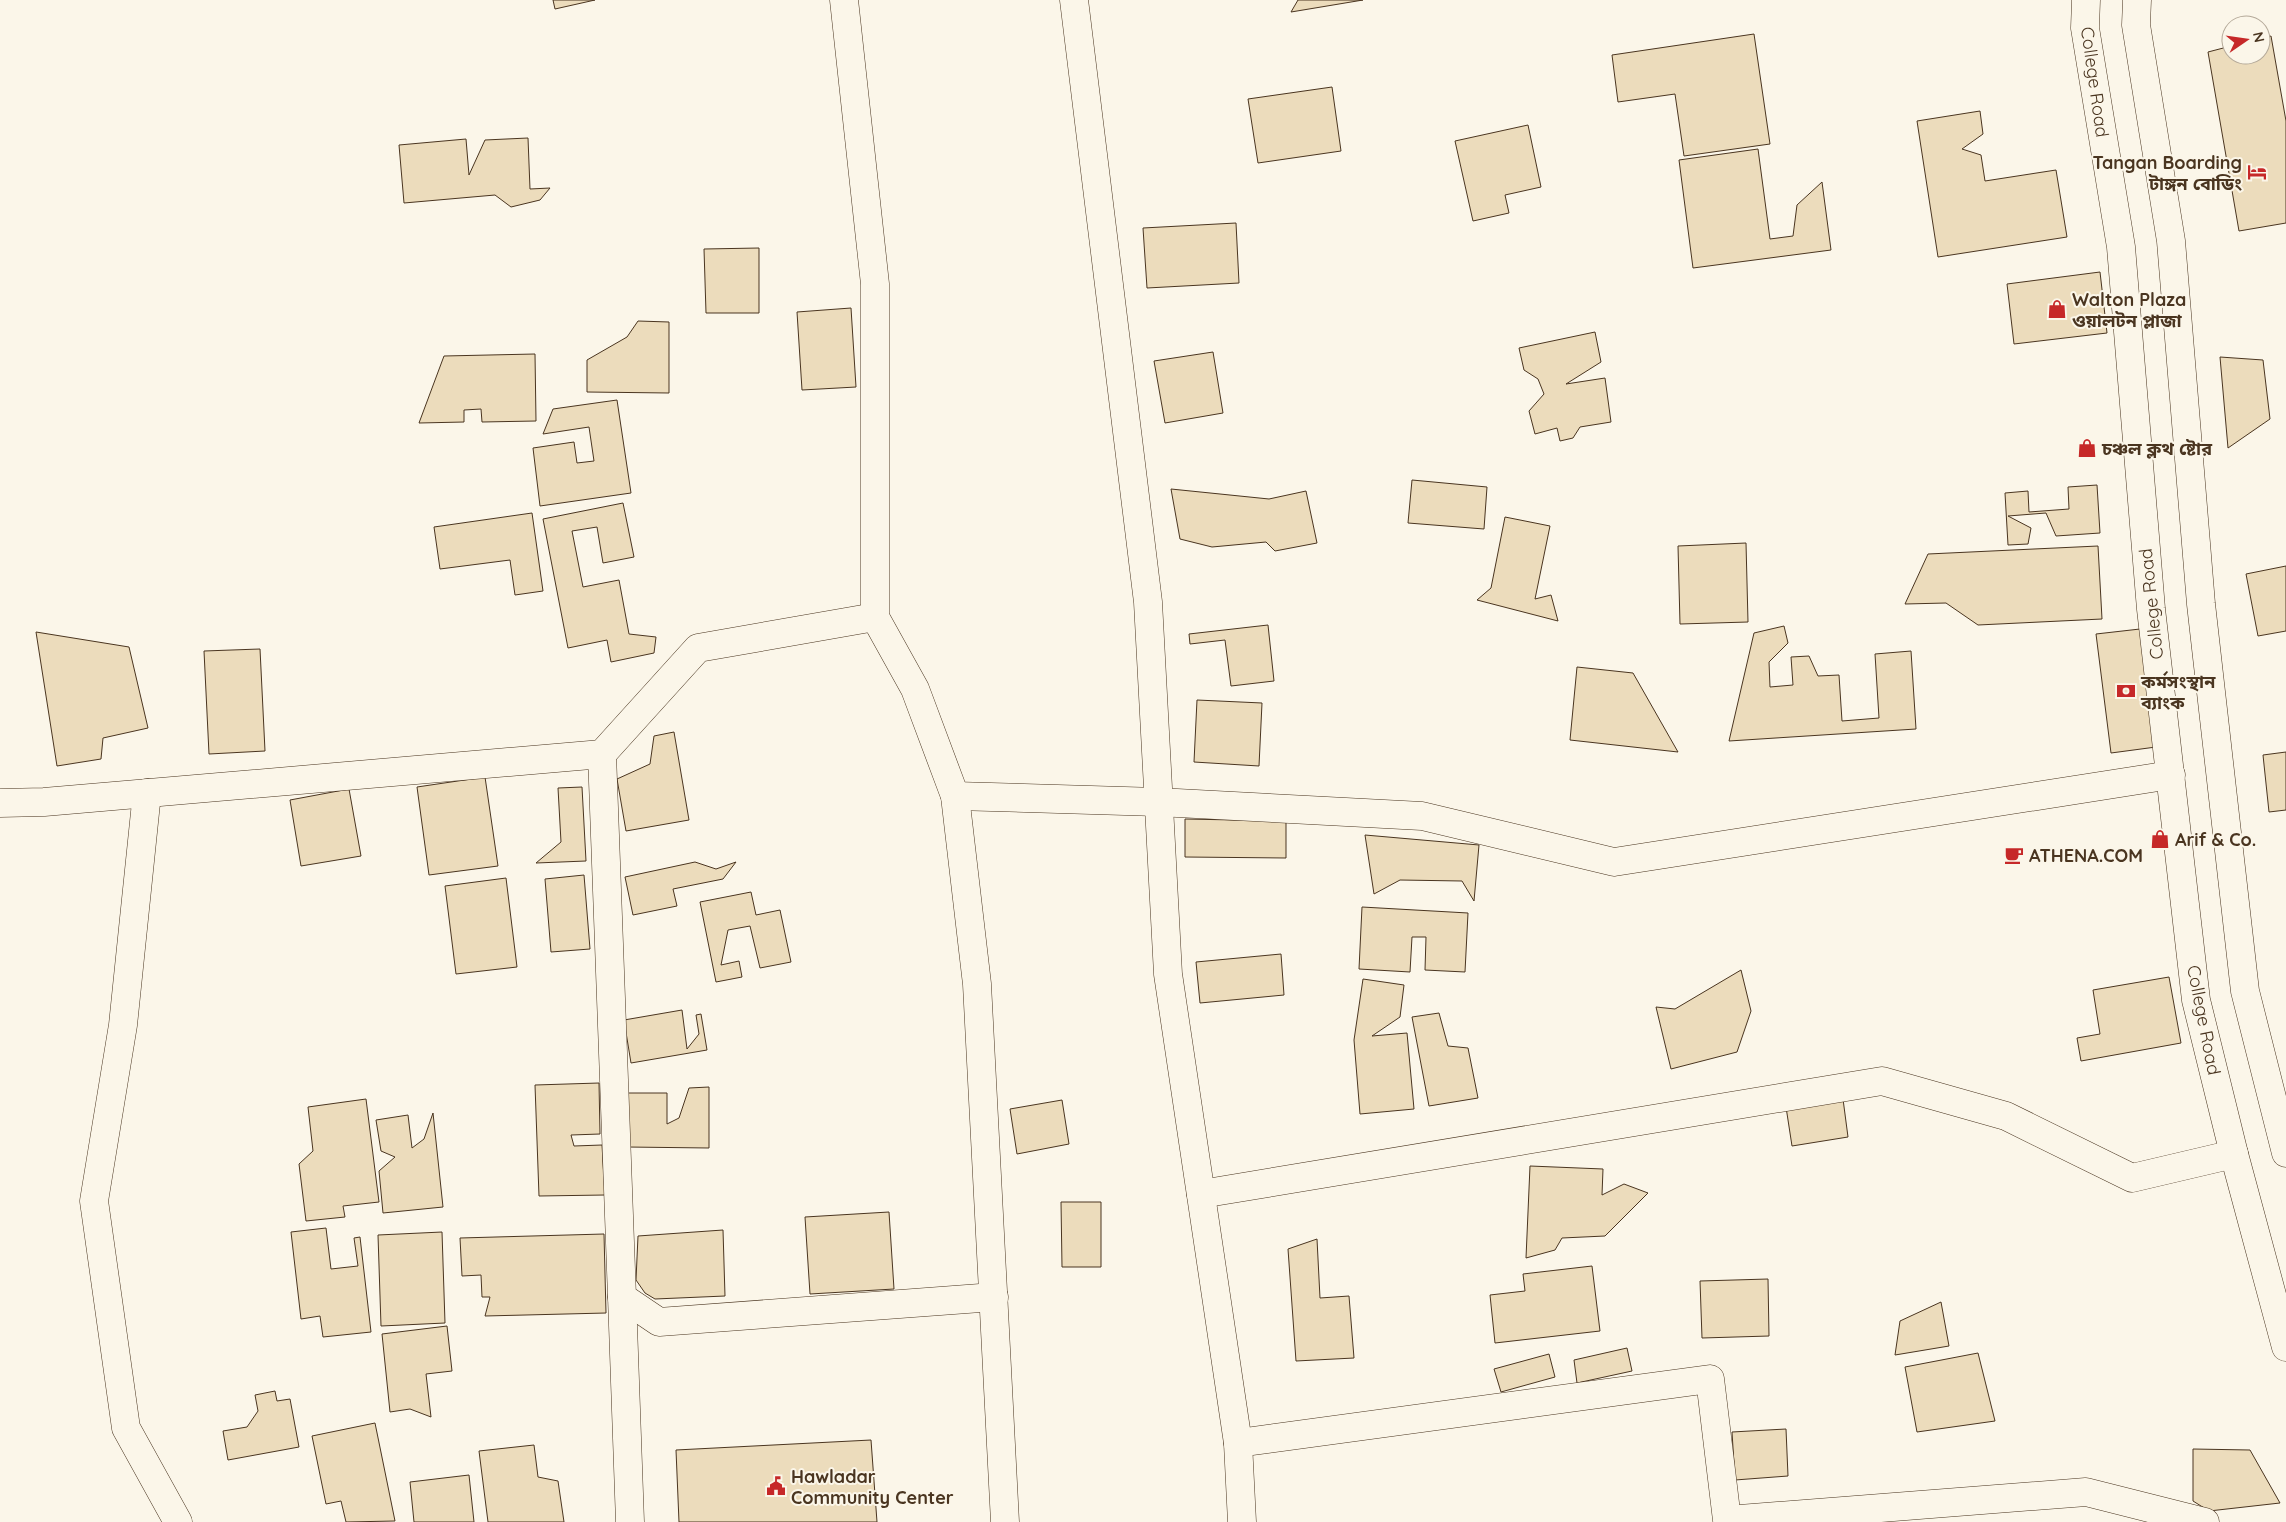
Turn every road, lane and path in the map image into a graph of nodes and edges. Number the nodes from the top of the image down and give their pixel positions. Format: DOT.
graph roads {
  1 [pos="844,0"];
  2 [pos="1074,0"];
  3 [pos="2086,0"];
  4 [pos="2138,0"];
  5 [pos="875,617"];
  6 [pos="602,754"];
  7 [pos="2171,775"];
  8 [pos="147,793"];
  9 [pos="954,796"];
  10 [pos="1158,802"];
  11 [pos="0,803"];
  12 [pos="2286,1153"];
  13 [pos="2234,1154"];
  14 [pos="1200,1194"];
  15 [pos="622,1297"];
  16 [pos="994,1297"];
  17 [pos="2286,1347"];
  18 [pos="1238,1443"];
  19 [pos="178,1522"];
  20 [pos="630,1522"];
  21 [pos="1006,1522"];
  22 [pos="1242,1522"];
  23 [pos="2205,1522"];
  1 -- 5 [label="street"];
  2 -- 10 [label="street"];
  3 -- 7 [label="street, College Road"];
  4 -- 12 [label="street"];
  5 -- 6 [label="street"];
  5 -- 9 [label="street"];
  6 -- 8 [label="street"];
  6 -- 15 [label="street"];
  7 -- 10 [label="street"];
  7 -- 13 [label="street, College Road"];
  8 -- 11 [label="street"];
  8 -- 19 [label="street"];
  9 -- 10 [label="street"];
  9 -- 16 [label="street"];
  10 -- 14 [label="street"];
  13 -- 14 [label="street"];
  13 -- 17 [label="street, College Road"];
  14 -- 18 [label="street"];
  15 -- 16 [label="street"];
  15 -- 20 [label="street"];
  16 -- 21 [label="street"];
  18 -- 22 [label="street"];
  18 -- 23 [label="street"];
}
